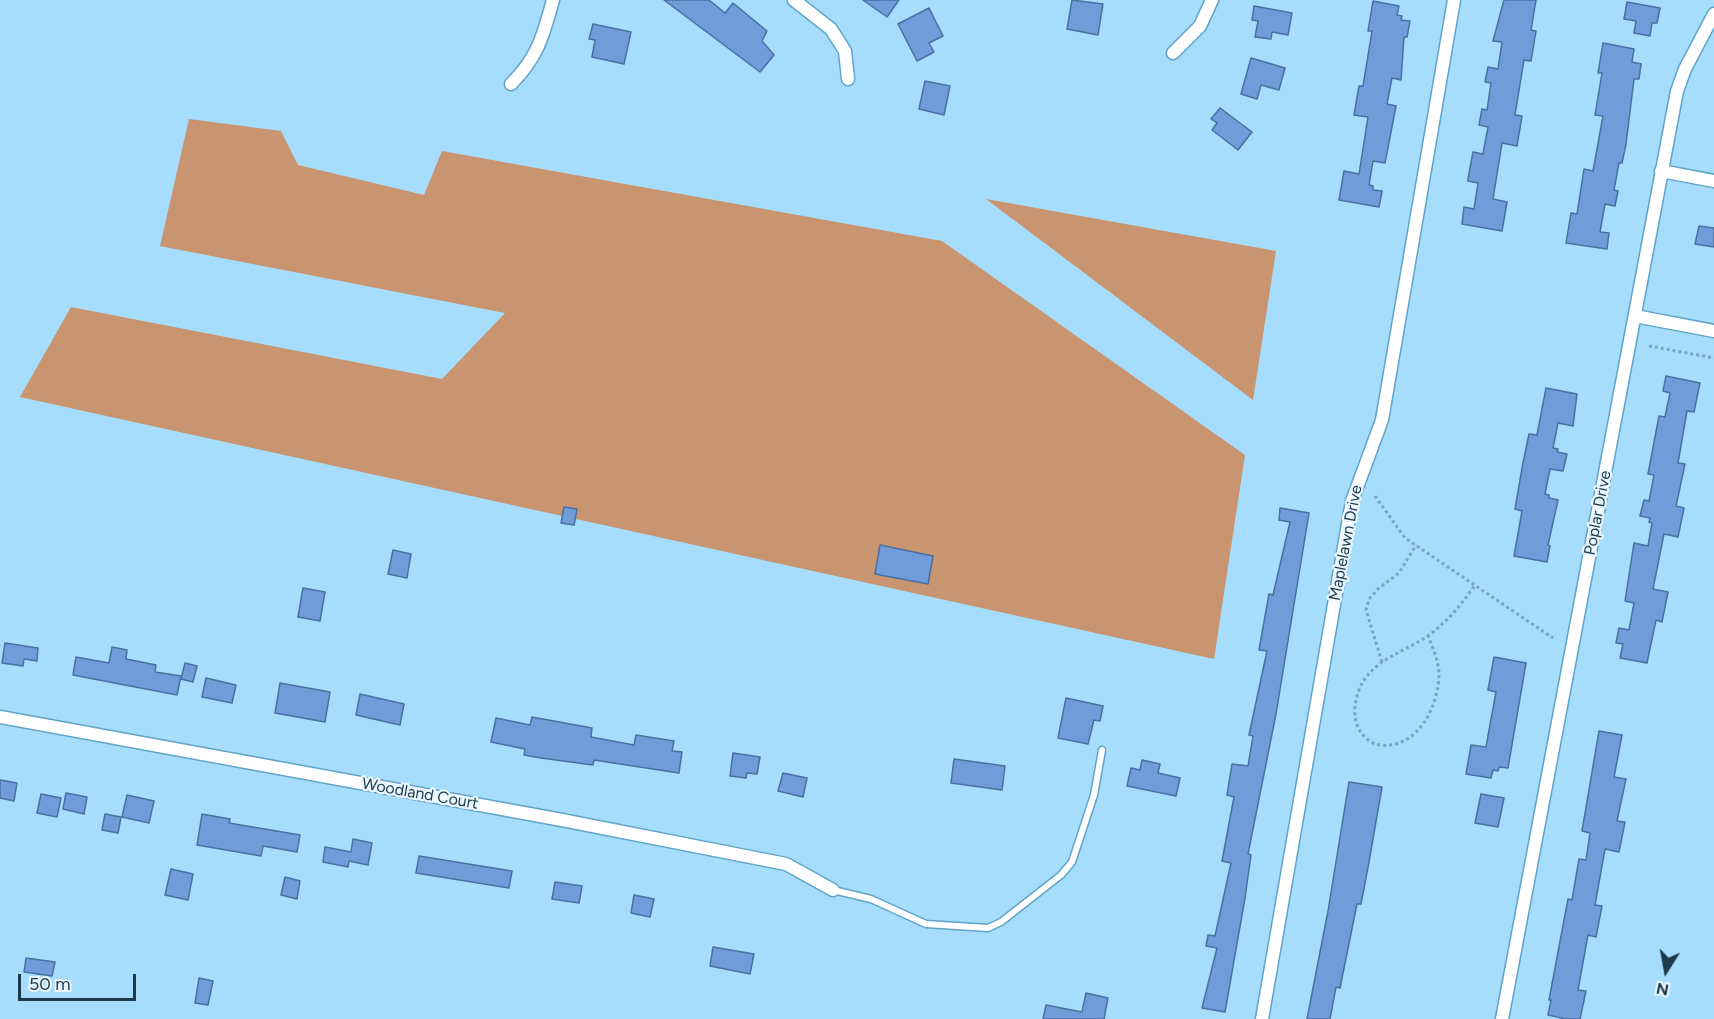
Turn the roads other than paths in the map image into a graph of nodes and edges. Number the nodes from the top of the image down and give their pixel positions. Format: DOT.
graph roads {
  1 [pos="553,0"];
  2 [pos="794,0"];
  3 [pos="1212,0"];
  4 [pos="1454,0"];
  5 [pos="1714,14"];
  6 [pos="1173,53"];
  7 [pos="848,79"];
  8 [pos="511,84"];
  9 [pos="1661,171"];
  10 [pos="1714,181"];
  11 [pos="1635,316"];
  12 [pos="1714,331"];
  13 [pos="0,717"];
  14 [pos="1102,750"];
  15 [pos="833,890"];
  16 [pos="1262,1019"];
  17 [pos="1503,1019"];
  1 -- 8 [label="street"];
  2 -- 7 [label="street"];
  3 -- 6 [label="street"];
  4 -- 16 [label="street, Maplelawn Drive"];
  5 -- 9 [label="street, Poplar Drive"];
  9 -- 10 [label="street"];
  9 -- 11 [label="street, Poplar Drive"];
  11 -- 12 [label="street"];
  11 -- 17 [label="street, Poplar Drive"];
  13 -- 15 [label="street, Woodland Court"];
  14 -- 15 [label="lane"];
}
